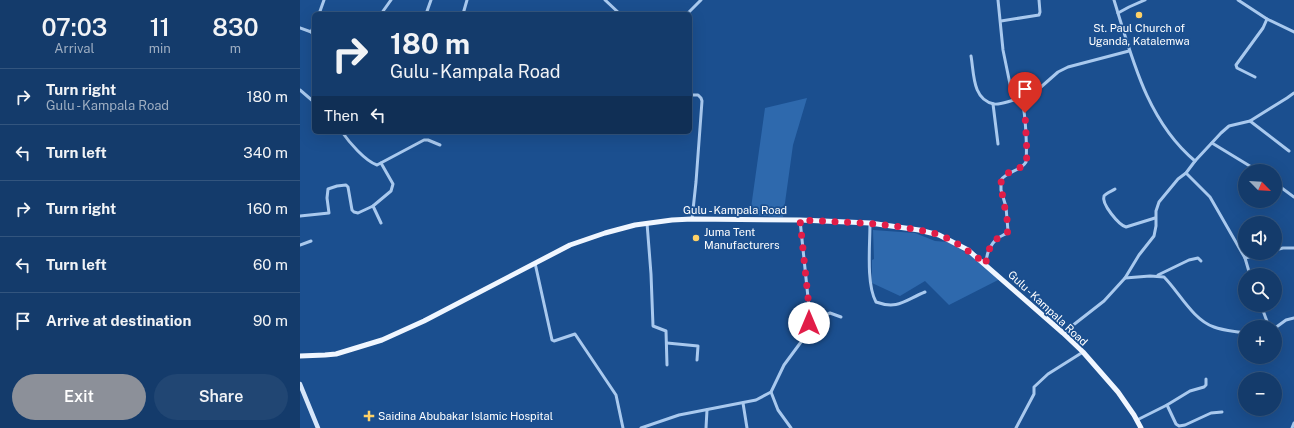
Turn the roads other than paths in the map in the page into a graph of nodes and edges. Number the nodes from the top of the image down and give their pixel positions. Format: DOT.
graph roads {
  1 [pos="324,0"];
  2 [pos="391,0"];
  3 [pos="432,0"];
  4 [pos="467,0"];
  5 [pos="605,0"];
  6 [pos="701,0"];
  7 [pos="998,0"];
  8 [pos="1039,0"];
  9 [pos="1114,0"];
  10 [pos="1145,0"];
  11 [pos="1238,0"];
  12 [pos="320,12"];
  13 [pos="383,12"];
  14 [pos="427,12"];
  15 [pos="464,12"];
  16 [pos="618,12"];
  17 [pos="689,12"];
  18 [pos="1118,13"];
  19 [pos="1267,20"];
  20 [pos="1001,21"];
  21 [pos="300,28"];
  22 [pos="312,32"];
  23 [pos="1294,32"];
  24 [pos="1130,51"];
  25 [pos="971,56"];
  26 [pos="1255,76"];
  27 [pos="300,90"];
  28 [pos="1294,93"];
  29 [pos="692,95"];
  30 [pos="312,100"];
  31 [pos="1015,100"];
  32 [pos="1020,102"];
  33 [pos="993,104"];
  34 [pos="1250,121"];
  35 [pos="344,134"];
  36 [pos="1212,143"];
  37 [pos="998,144"];
  38 [pos="440,145"];
  39 [pos="1289,151"];
  40 [pos="1195,161"];
  41 [pos="381,163"];
  42 [pos="1246,164"];
  43 [pos="1186,173"];
  44 [pos="1282,188"];
  45 [pos="1115,189"];
  46 [pos="1294,197"];
  47 [pos="373,206"];
  48 [pos="300,216"];
  49 [pos="1155,218"];
  50 [pos="692,219"];
  51 [pos="800,220"];
  52 [pos="646,223"];
  53 [pos="870,223"];
  54 [pos="381,224"];
  55 [pos="311,241"];
  56 [pos="300,245"];
  57 [pos="1238,247"];
  58 [pos="1282,248"];
  59 [pos="1294,248"];
  60 [pos="1201,261"];
  61 [pos="534,263"];
  62 [pos="986,264"];
  63 [pos="1157,276"];
  64 [pos="1125,278"];
  65 [pos="925,292"];
  66 [pos="841,316"];
  67 [pos="1294,318"];
  68 [pos="809,323"];
  69 [pos="1282,323"];
  70 [pos="1238,332"];
  71 [pos="1063,333"];
  72 [pos="666,343"];
  73 [pos="1083,352"];
  74 [pos="300,356"];
  75 [pos="697,360"];
  76 [pos="666,365"];
  77 [pos="1206,379"];
  78 [pos="300,384"];
  79 [pos="771,392"];
  80 [pos="743,403"];
  81 [pos="1167,405"];
  82 [pos="707,410"];
  83 [pos="1222,412"];
  84 [pos="1137,420"];
  85 [pos="1294,423"];
  86 [pos="318,428"];
  87 [pos="623,428"];
  88 [pos="641,428"];
  89 [pos="706,428"];
  90 [pos="747,428"];
  91 [pos="791,428"];
  92 [pos="1016,428"];
  93 [pos="1141,428"];
  94 [pos="1292,428"];
  1 -- 12 [label="street"];
  2 -- 13 [label="street"];
  3 -- 14 [label="street"];
  4 -- 15 [label="street"];
  5 -- 16 [label="street"];
  6 -- 17 [label="street"];
  7 -- 20 [label="street"];
  8 -- 20 [label="street"];
  9 -- 18 [label="street"];
  10 -- 18 [label="street"];
  11 -- 19 [label="street"];
  18 -- 24 [label="street"];
  19 -- 23 [label="street"];
  19 -- 26 [label="street"];
  20 -- 31 [label="street"];
  21 -- 22 [label="street"];
  24 -- 32 [label="street"];
  24 -- 40 [label="street"];
  25 -- 33 [label="street"];
  27 -- 30 [label="street"];
  28 -- 34 [label="street"];
  29 -- 50 [label="street"];
  31 -- 32 [label="street"];
  31 -- 33 [label="street"];
  32 -- 62 [label="street"];
  33 -- 37 [label="street"];
  34 -- 36 [label="street"];
  34 -- 39 [label="street"];
  35 -- 41 [label="street"];
  36 -- 40 [label="street"];
  36 -- 42 [label="street"];
  38 -- 41 [label="street"];
  40 -- 43 [label="street"];
  41 -- 47 [label="street"];
  43 -- 49 [label="street"];
  43 -- 57 [label="street"];
  44 -- 46 [label="street"];
  45 -- 49 [label="street"];
  47 -- 48 [label="street"];
  47 -- 54 [label="street"];
  49 -- 64 [label="street"];
  50 -- 51 [label="main road, Gulu - Kampala Road"];
  50 -- 52 [label="main road, Gulu - Kampala Road"];
  51 -- 53 [label="main road, Gulu - Kampala Road"];
  51 -- 68 [label="street"];
  52 -- 61 [label="main road, Gulu - Kampala Road"];
  52 -- 72 [label="street"];
  53 -- 62 [label="main road, Gulu - Kampala Road"];
  53 -- 65 [label="street"];
  55 -- 56 [label="street"];
  58 -- 59 [label="street"];
  60 -- 63 [label="street"];
  61 -- 74 [label="main road, Gulu - Kampala Road"];
  61 -- 87 [label="street"];
  62 -- 71 [label="main road, Gulu - Kampala Road"];
  63 -- 64 [label="street"];
  63 -- 70 [label="street"];
  64 -- 71 [label="street"];
  66 -- 68 [label="street"];
  67 -- 69 [label="street"];
  68 -- 79 [label="street"];
  71 -- 73 [label="main road, Gulu - Kampala Road"];
  72 -- 75 [label="street"];
  72 -- 76 [label="street"];
  73 -- 84 [label="main road, Gulu - Kampala Road"];
  73 -- 92 [label="street"];
  77 -- 81 [label="street"];
  78 -- 86 [label="street"];
  79 -- 80 [label="street"];
  79 -- 91 [label="street"];
  80 -- 82 [label="street"];
  80 -- 90 [label="street"];
  81 -- 83 [label="street"];
  81 -- 84 [label="street"];
  82 -- 88 [label="street"];
  82 -- 89 [label="street"];
  84 -- 93 [label="main road, Gulu - Kampala Road"];
  85 -- 94 [label="street"];
}
